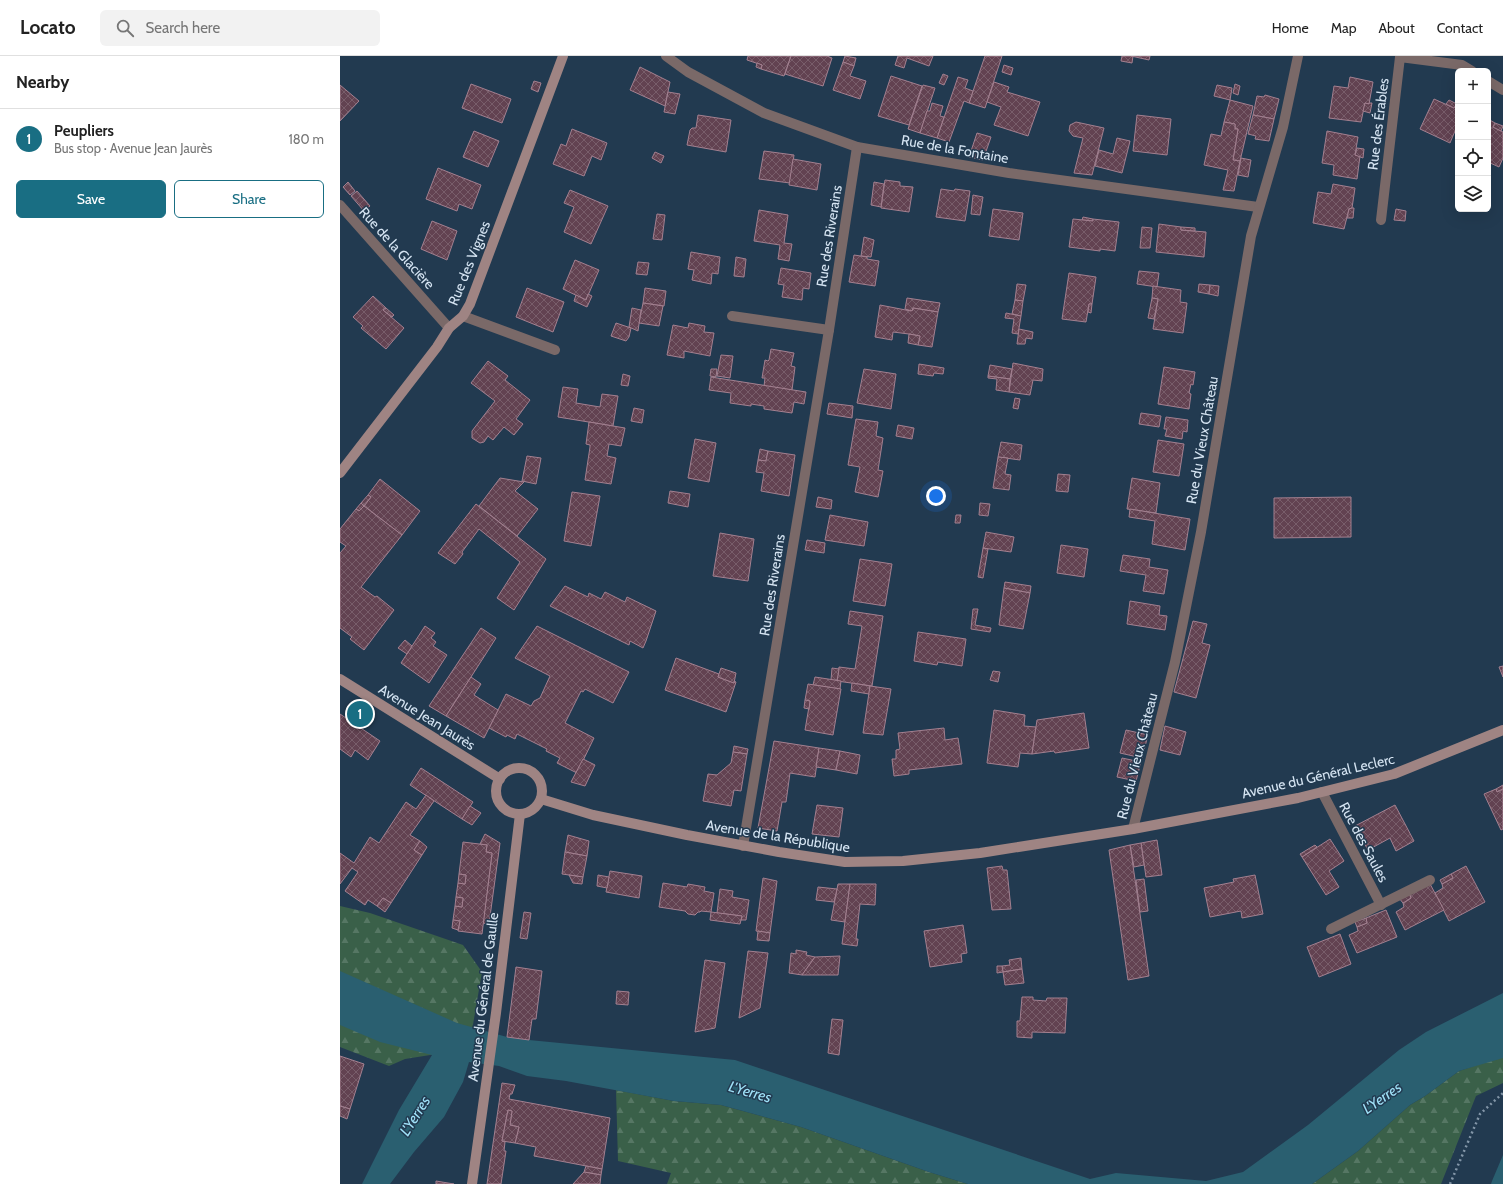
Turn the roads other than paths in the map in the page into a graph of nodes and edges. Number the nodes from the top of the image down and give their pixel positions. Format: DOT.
graph roads {
  1 [pos="563,56"];
  2 [pos="666,56"];
  3 [pos="1298,56"];
  4 [pos="1467,68"];
  5 [pos="1491,83"];
  6 [pos="1503,90"];
  7 [pos="858,146"];
  8 [pos="340,205"];
  9 [pos="1258,207"];
  10 [pos="1381,220"];
  11 [pos="463,316"];
  12 [pos="732,316"];
  13 [pos="450,328"];
  14 [pos="829,330"];
  15 [pos="555,350"];
  16 [pos="340,473"];
  17 [pos="340,679"];
  18 [pos="1503,730"];
  19 [pos="500,779"];
  20 [pos="1322,792"];
  21 [pos="541,799"];
  22 [pos="520,814"];
  23 [pos="1133,829"];
  24 [pos="743,846"];
  25 [pos="1430,880"];
  26 [pos="1381,905"];
  27 [pos="1330,929"];
  28 [pos="472,1184"];
  1 -- 11 [label="street, Rue des Vignes"];
  2 -- 7 [label="street, Rue de la Fontaine"];
  3 -- 9 [label="street, Rue du Vieux Château"];
  4 -- 10 [label="street, Rue des Érables"];
  5 -- 6 [label="street"];
  7 -- 9 [label="street, Rue de la Fontaine"];
  7 -- 14 [label="street, Rue des Riverains"];
  8 -- 13 [label="street, Rue de la Glacière"];
  9 -- 23 [label="street, Rue du Vieux Château"];
  11 -- 13 [label="street, Rue des Vignes"];
  11 -- 15 [label="street"];
  12 -- 14 [label="street"];
  13 -- 16 [label="street, Rue des Vignes"];
  14 -- 24 [label="street, Rue des Riverains"];
  17 -- 19 [label="street, Avenue Jean Jaurès"];
  18 -- 20 [label="street, Avenue du Général Leclerc"];
  19 -- 21 [label="street"];
  19 -- 22 [label="street"];
  20 -- 23 [label="street, Avenue du Général Leclerc"];
  20 -- 26 [label="street, Rue des Saules"];
  21 -- 22 [label="street"];
  21 -- 24 [label="street, Avenue de la République"];
  22 -- 28 [label="street, Avenue du Général de Gaulle"];
  23 -- 24 [label="street, Avenue de la République"];
  25 -- 26 [label="street, Rue des Saules"];
  26 -- 27 [label="street, Rue des Saules"];
}
